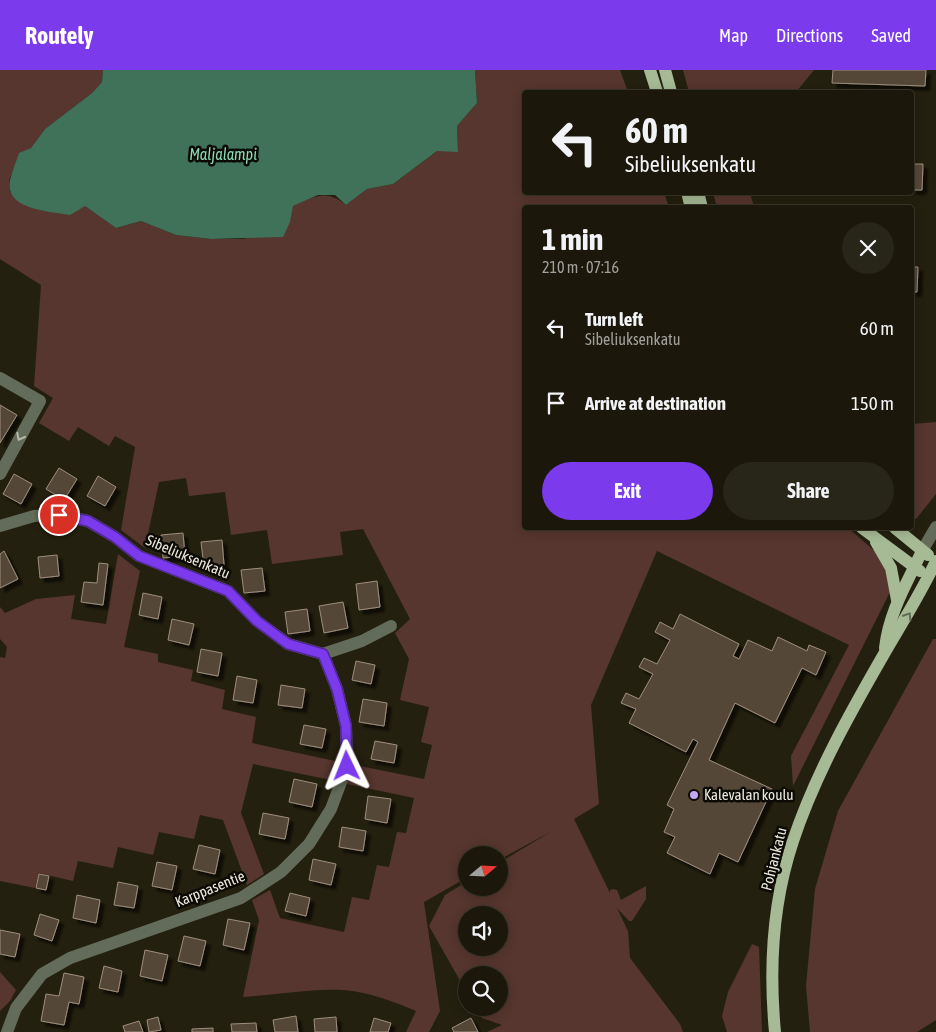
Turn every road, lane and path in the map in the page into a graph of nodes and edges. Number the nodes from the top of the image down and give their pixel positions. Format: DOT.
graph roads {
  1 [pos="650,70"];
  2 [pos="665,70"];
  3 [pos="656,90"];
  4 [pos="670,90"];
  5 [pos="0,378"];
  6 [pos="0,474"];
  7 [pos="0,526"];
  8 [pos="936,527"];
  9 [pos="864,530"];
  10 [pos="897,530"];
  11 [pos="874,538"];
  12 [pos="922,551"];
  13 [pos="936,561"];
  14 [pos="915,567"];
  15 [pos="932,579"];
  16 [pos="897,601"];
  17 [pos="391,626"];
  18 [pos="884,653"];
  19 [pos="323,654"];
  20 [pos="7,1032"];
  21 [pos="775,1032"];
  1 -- 3 [label="main road"];
  2 -- 4 [label="main road"];
  5 -- 6 [label="street, one-way"];
  7 -- 19 [label="street, Sibeliuksenkatu"];
  8 -- 12 [label="street"];
  9 -- 11 [label="main road"];
  10 -- 12 [label="main road"];
  11 -- 14 [label="main road"];
  11 -- 16 [label="main road"];
  12 -- 13 [label="main road"];
  12 -- 14 [label="main road, Pohjankatu"];
  13 -- 15 [label="main road, Pohjankatu"];
  14 -- 15 [label="main road"];
  14 -- 16 [label="main road, Pohjankatu"];
  18 -- 15 [label="main road, Pohjankatu, one-way"];
  16 -- 18 [label="main road, Pohjankatu"];
  17 -- 19 [label="street"];
  18 -- 21 [label="main road, Pohjankatu"];
  19 -- 20 [label="street, Karppasentie"];
}
